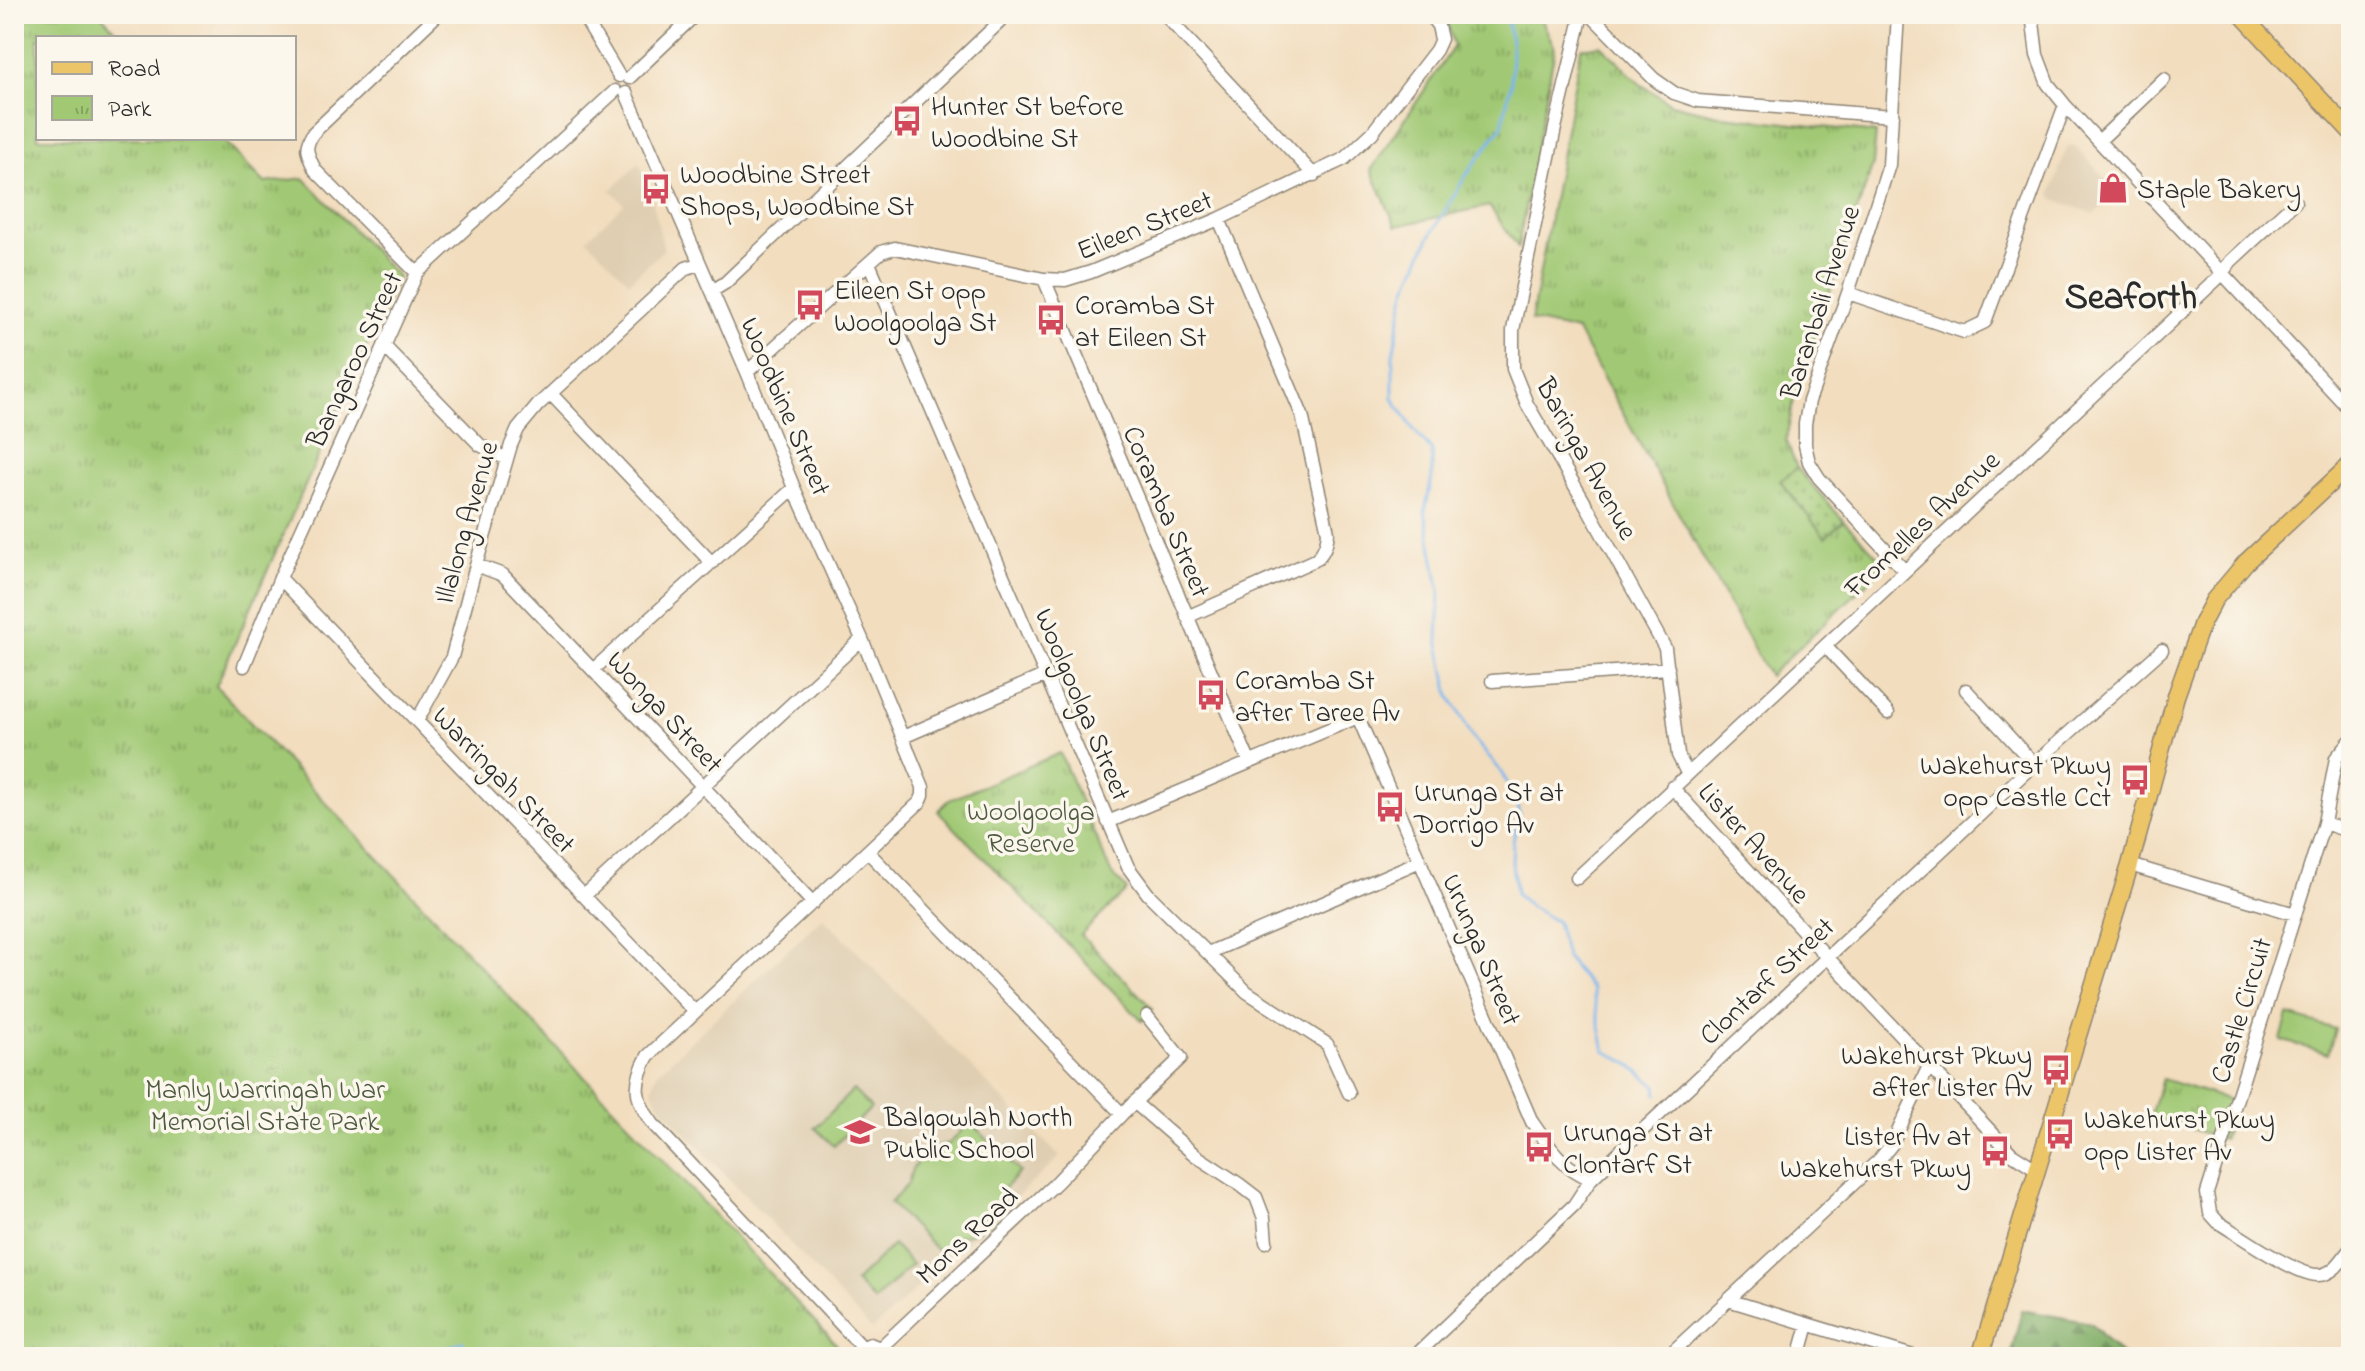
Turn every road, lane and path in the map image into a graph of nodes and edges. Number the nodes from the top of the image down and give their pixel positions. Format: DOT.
graph roads {
  1 [pos="438,14"];
  2 [pos="582,14"];
  3 [pos="696,14"];
  4 [pos="1008,14"];
  5 [pos="1164,14"];
  6 [pos="1429,14"];
  7 [pos="1582,14"];
  8 [pos="1590,14"];
  9 [pos="1898,14"];
  10 [pos="2032,14"];
  11 [pos="2241,14"];
  12 [pos="624,77"];
  13 [pos="2164,79"];
  14 [pos="620,92"];
  15 [pos="2065,105"];
  16 [pos="1893,116"];
  17 [pos="2351,132"];
  18 [pos="2100,140"];
  19 [pos="1314,175"];
  20 [pos="2295,202"];
  21 [pos="1219,219"];
  22 [pos="869,263"];
  23 [pos="699,264"];
  24 [pos="417,273"];
  25 [pos="2224,274"];
  26 [pos="1044,279"];
  27 [pos="712,291"];
  28 [pos="1848,293"];
  29 [pos="384,346"];
  30 [pos="747,372"];
  31 [pos="551,394"];
  32 [pos="2351,411"];
  33 [pos="506,459"];
  34 [pos="2351,464"];
  35 [pos="794,488"];
  36 [pos="712,563"];
  37 [pos="476,565"];
  38 [pos="1904,570"];
  39 [pos="280,578"];
  40 [pos="1187,617"];
  41 [pos="862,639"];
  42 [pos="1826,647"];
  43 [pos="2162,650"];
  44 [pos="244,666"];
  45 [pos="1668,668"];
  46 [pos="594,669"];
  47 [pos="1046,675"];
  48 [pos="1492,681"];
  49 [pos="1966,690"];
  50 [pos="1888,713"];
  51 [pos="417,721"];
  52 [pos="903,737"];
  53 [pos="2351,740"];
  54 [pos="1249,761"];
  55 [pos="2034,764"];
  56 [pos="1687,773"];
  57 [pos="704,785"];
  58 [pos="1672,787"];
  59 [pos="1108,822"];
  60 [pos="2324,823"];
  61 [pos="2351,832"];
  62 [pos="868,852"];
  63 [pos="1420,861"];
  64 [pos="2130,865"];
  65 [pos="1577,878"];
  66 [pos="584,896"];
  67 [pos="813,903"];
  68 [pos="2295,914"];
  69 [pos="1208,953"];
  70 [pos="1828,958"];
  71 [pos="695,1012"];
  72 [pos="1147,1016"];
  73 [pos="1929,1066"];
  74 [pos="1349,1093"];
  75 [pos="1134,1102"];
  76 [pos="1122,1114"];
  77 [pos="2036,1169"];
  78 [pos="1591,1179"];
  79 [pos="1266,1242"];
  80 [pos="2351,1248"];
  81 [pos="1728,1300"];
  82 [pos="1808,1325"];
  83 [pos="861,1352"];
  84 [pos="882,1352"];
  85 [pos="1414,1357"];
  86 [pos="1667,1357"];
  87 [pos="1799,1357"];
  88 [pos="1916,1357"];
  89 [pos="1980,1357"];
  1 -- 24 [label="street"];
  2 -- 12 [label="street"];
  3 -- 12 [label="street"];
  4 -- 27 [label="street"];
  5 -- 19 [label="street"];
  6 -- 19 [label="street, Eileen Street"];
  7 -- 45 [label="street, Baringa Avenue"];
  8 -- 16 [label="street"];
  9 -- 16 [label="street, Baranbali Avenue"];
  10 -- 15 [label="street"];
  11 -- 17 [label="main road"];
  12 -- 14 [label="street"];
  13 -- 18 [label="street"];
  14 -- 23 [label="street, Woodbine Street"];
  14 -- 24 [label="street, Bangaroo Street"];
  15 -- 18 [label="street"];
  15 -- 28 [label="street"];
  16 -- 28 [label="street, Baranbali Avenue"];
  18 -- 25 [label="street"];
  19 -- 21 [label="street, Eileen Street"];
  20 -- 25 [label="street, Fromelles Avenue"];
  21 -- 26 [label="street, Eileen Street"];
  21 -- 40 [label="street"];
  22 -- 26 [label="street, Eileen Street"];
  22 -- 30 [label="street, Eileen Street"];
  22 -- 47 [label="street, Woolgoolga Street"];
  23 -- 27 [label="street, Woodbine Street"];
  23 -- 31 [label="street, Illalong Avenue"];
  24 -- 29 [label="street, Bangaroo Street"];
  25 -- 32 [label="street"];
  25 -- 38 [label="street, Fromelles Avenue"];
  26 -- 40 [label="street, Coramba Street"];
  27 -- 30 [label="street, Woodbine Street"];
  28 -- 38 [label="street, Baranbali Avenue"];
  29 -- 33 [label="street"];
  29 -- 39 [label="street, Bangaroo Street"];
  30 -- 35 [label="street, Woodbine Street"];
  31 -- 33 [label="street, Illalong Avenue"];
  31 -- 36 [label="street"];
  33 -- 37 [label="street, Illalong Avenue"];
  34 -- 64 [label="main road"];
  35 -- 36 [label="street"];
  35 -- 41 [label="street, Woodbine Street"];
  36 -- 46 [label="street"];
  37 -- 46 [label="street, Wonga Street"];
  37 -- 51 [label="street, Illalong Avenue"];
  38 -- 42 [label="street, Fromelles Avenue"];
  39 -- 44 [label="street, Bangaroo Street"];
  39 -- 51 [label="street, Warringah Street"];
  40 -- 54 [label="street, Coramba Street"];
  41 -- 52 [label="street, Woodbine Street"];
  41 -- 57 [label="street"];
  42 -- 50 [label="street"];
  42 -- 56 [label="street, Fromelles Avenue"];
  43 -- 55 [label="street, Clontarf Street"];
  45 -- 48 [label="street"];
  45 -- 56 [label="street, Baringa Avenue"];
  46 -- 57 [label="street, Wonga Street"];
  47 -- 52 [label="street"];
  47 -- 59 [label="street, Woolgoolga Street"];
  49 -- 55 [label="street"];
  51 -- 66 [label="street, Warringah Street"];
  52 -- 62 [label="street, Woodbine Street"];
  53 -- 60 [label="street"];
  54 -- 59 [label="street"];
  54 -- 63 [label="street, Urunga Street"];
  55 -- 70 [label="street, Clontarf Street"];
  56 -- 58 [label="street, Fromelles Avenue"];
  57 -- 66 [label="street"];
  57 -- 67 [label="street, Wonga Street"];
  58 -- 65 [label="street, Fromelles Avenue"];
  58 -- 70 [label="street, Lister Avenue"];
  59 -- 69 [label="street, Woolgoolga Street"];
  60 -- 61 [label="street"];
  60 -- 68 [label="street"];
  62 -- 67 [label="street"];
  62 -- 76 [label="street"];
  63 -- 69 [label="street"];
  63 -- 78 [label="street, Urunga Street"];
  64 -- 68 [label="street, Castle Circuit"];
  64 -- 77 [label="main road"];
  66 -- 71 [label="street, Warringah Street"];
  67 -- 71 [label="street"];
  68 -- 80 [label="street, Castle Circuit"];
  69 -- 74 [label="street, Woolgoolga Street"];
  70 -- 73 [label="street, Lister Avenue"];
  70 -- 78 [label="street, Clontarf Street"];
  71 -- 83 [label="street"];
  72 -- 75 [label="street, Mons Road"];
  73 -- 77 [label="street, Lister Avenue"];
  73 -- 81 [label="street"];
  75 -- 76 [label="street, Mons Road"];
  75 -- 79 [label="street"];
  76 -- 84 [label="street, Mons Road"];
  77 -- 89 [label="main road"];
  78 -- 85 [label="street, Clontarf Street"];
  81 -- 82 [label="street"];
  81 -- 86 [label="street"];
  82 -- 87 [label="street"];
  82 -- 88 [label="street"];
  83 -- 84 [label="street"];
}
